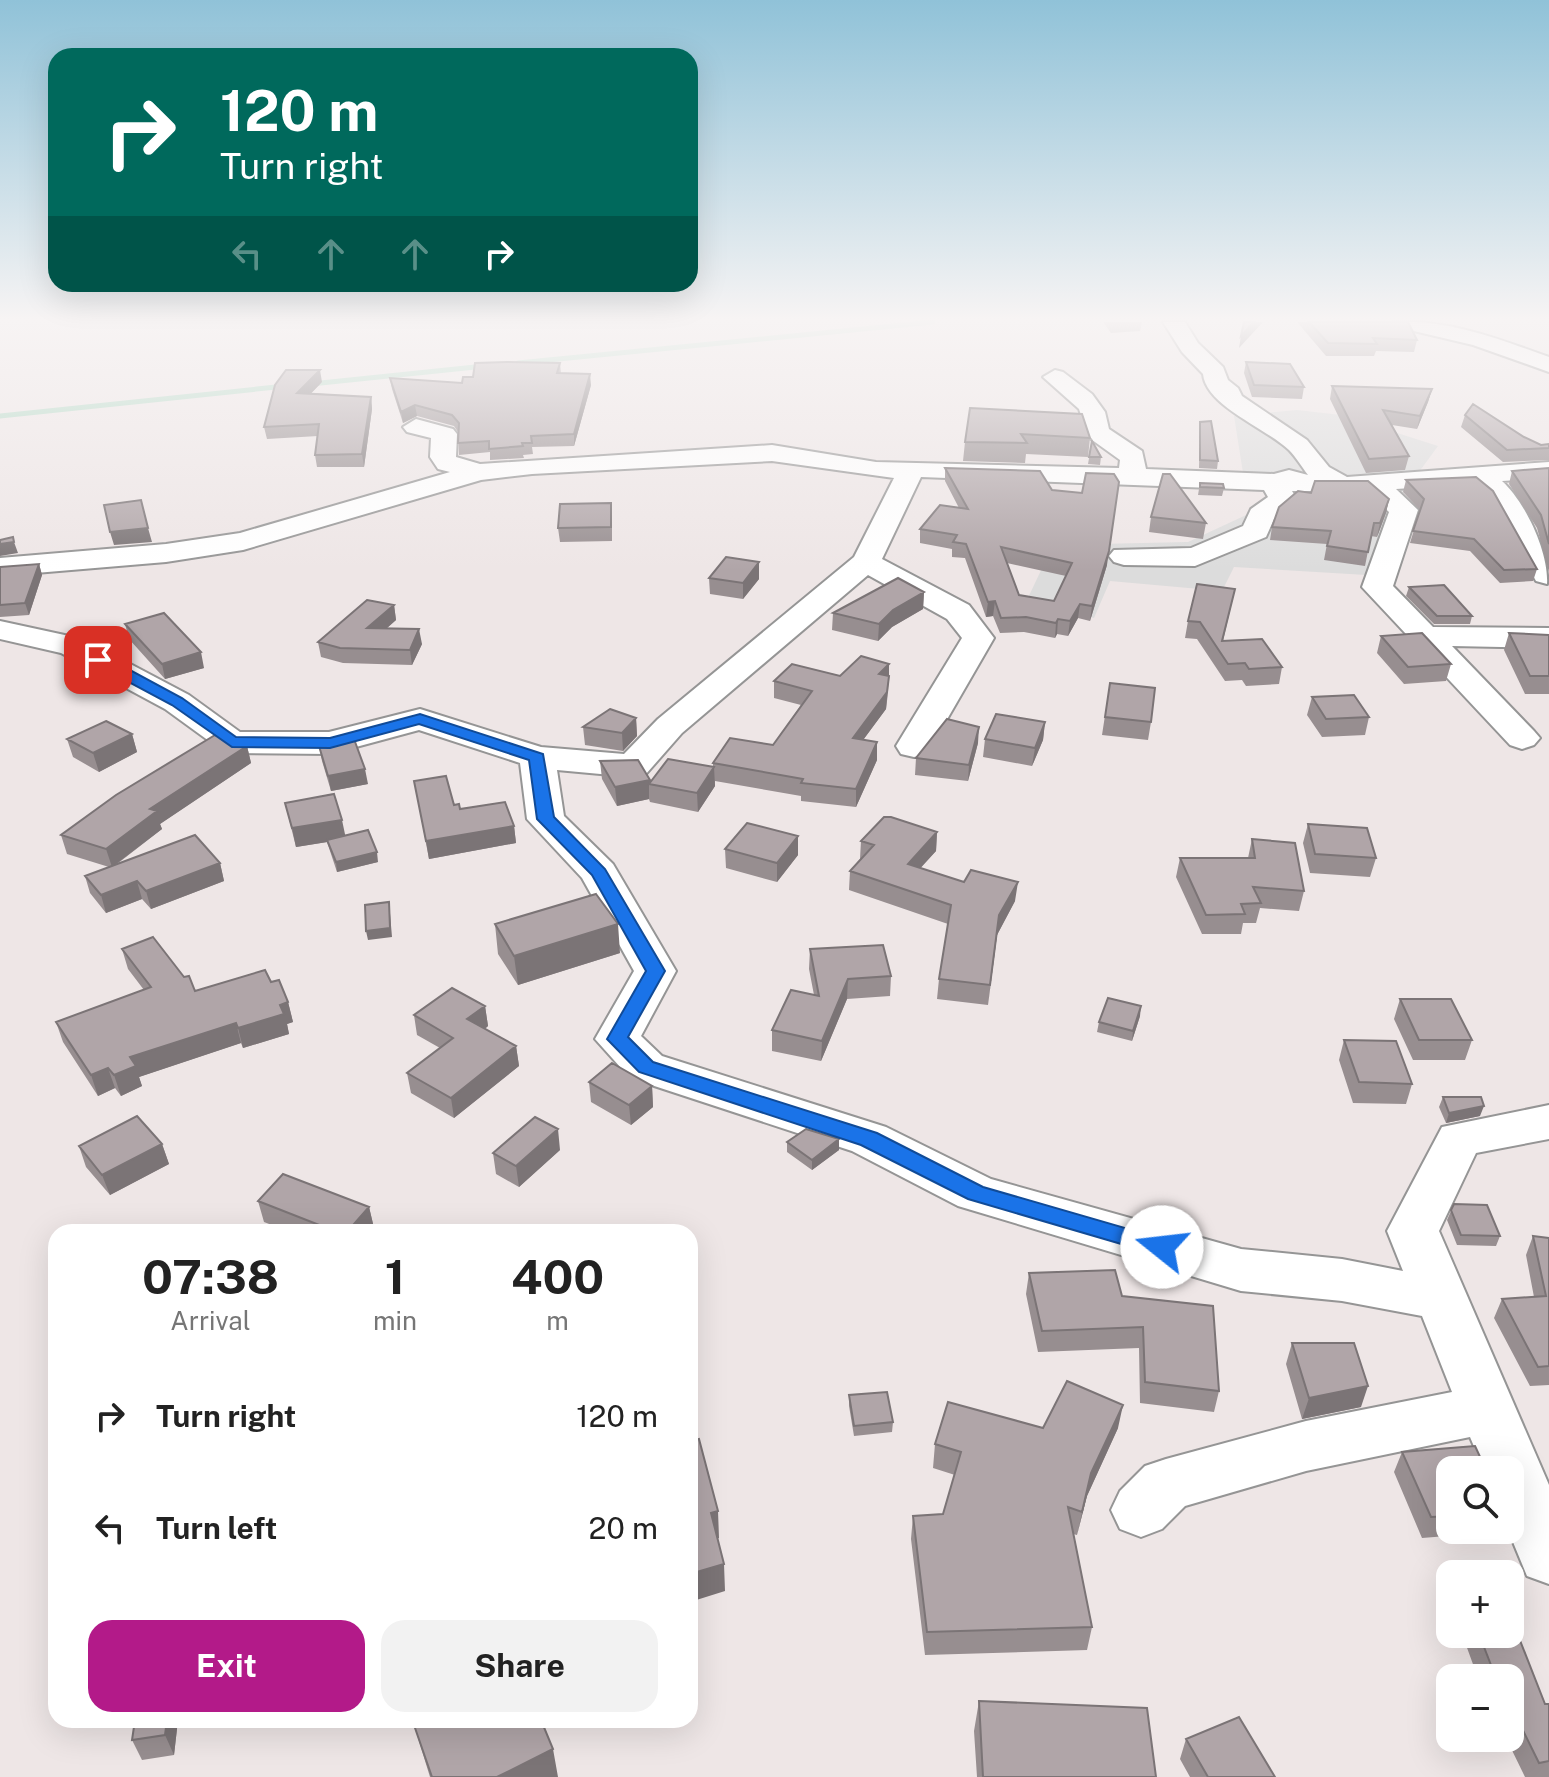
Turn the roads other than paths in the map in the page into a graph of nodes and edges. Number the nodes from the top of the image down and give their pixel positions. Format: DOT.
graph roads {
  1 [pos="1090,405"];
  2 [pos="1239,405"];
  3 [pos="416,427"];
  4 [pos="1313,465"];
  5 [pos="912,469"];
  6 [pos="1549,470"];
  7 [pos="479,472"];
  8 [pos="1481,477"];
  9 [pos="1132,478"];
  10 [pos="1274,483"];
  11 [pos="1374,484"];
  12 [pos="1343,485"];
  13 [pos="1124,556"];
  14 [pos="866,562"];
  15 [pos="0,567"];
  16 [pos="1547,575"];
  17 [pos="0,630"];
  18 [pos="1425,636"];
  19 [pos="1549,638"];
  20 [pos="1522,738"];
  21 [pos="914,746"];
  22 [pos="537,757"];
  23 [pos="1549,1122"];
  24 [pos="1442,1299"];
  25 [pos="1488,1409"];
  26 [pos="1141,1510"];
  27 [pos="1549,1556"];
  1 -- 9 [label="street"];
  2 -- 4 [label="street"];
  3 -- 7 [label="street"];
  4 -- 10 [label="street"];
  4 -- 12 [label="street"];
  5 -- 7 [label="street"];
  5 -- 9 [label="street"];
  5 -- 14 [label="street"];
  6 -- 8 [label="street"];
  7 -- 15 [label="street"];
  8 -- 11 [label="street"];
  8 -- 16 [label="street"];
  9 -- 10 [label="street"];
  10 -- 12 [label="street"];
  10 -- 13 [label="street"];
  11 -- 12 [label="street"];
  11 -- 18 [label="street"];
  14 -- 21 [label="street"];
  14 -- 22 [label="street"];
  17 -- 22 [label="street"];
  18 -- 19 [label="street"];
  18 -- 20 [label="street"];
  22 -- 24 [label="street"];
  23 -- 24 [label="street"];
  24 -- 25 [label="street"];
  25 -- 26 [label="street"];
  25 -- 27 [label="street"];
}
